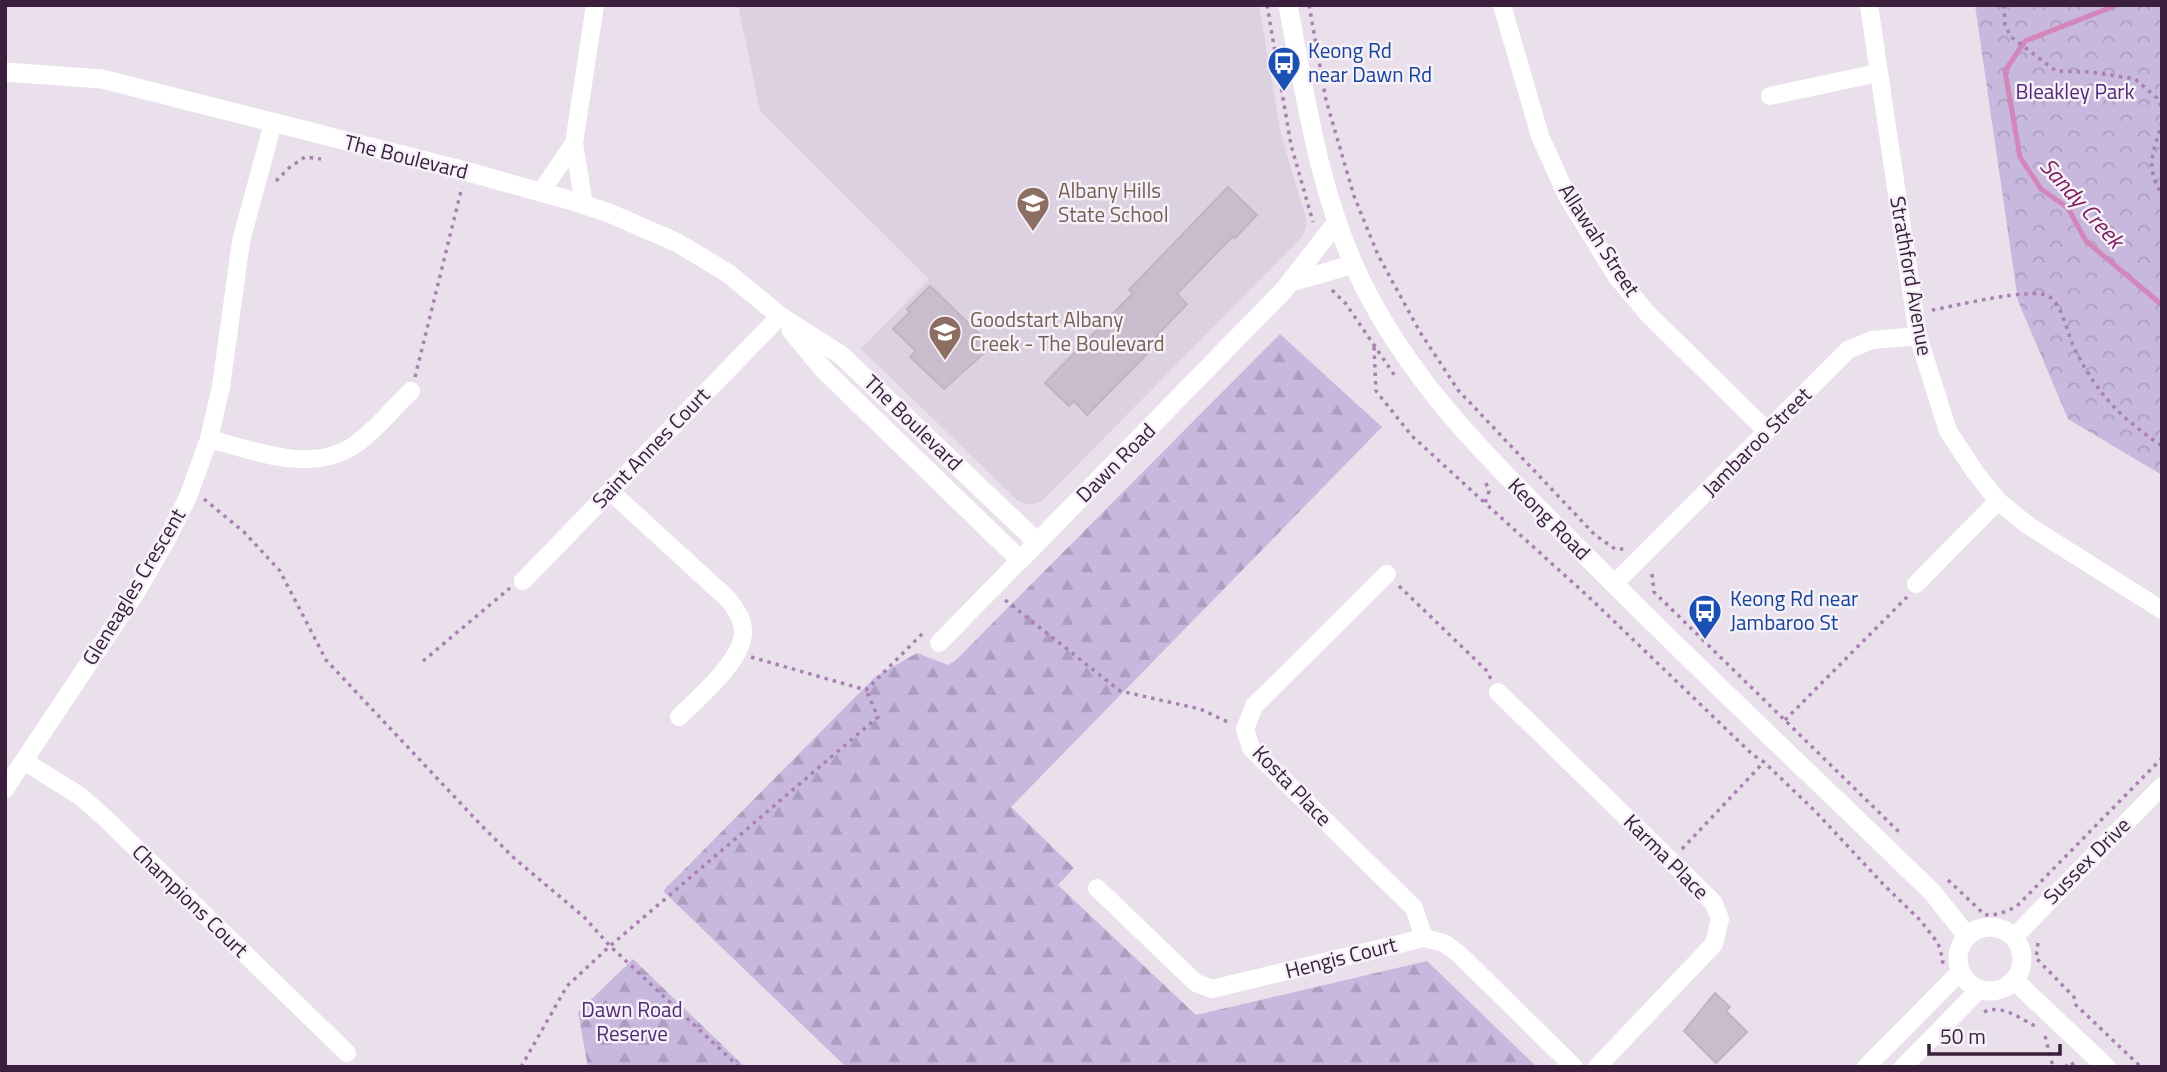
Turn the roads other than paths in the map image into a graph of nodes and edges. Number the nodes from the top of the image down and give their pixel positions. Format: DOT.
graph roads {
  1 [pos="595,5"];
  2 [pos="1288,5"];
  3 [pos="1502,5"];
  4 [pos="1869,5"];
  5 [pos="5,72"];
  6 [pos="1878,74"];
  7 [pos="1770,96"];
  8 [pos="273,122"];
  9 [pos="574,143"];
  10 [pos="541,192"];
  11 [pos="584,205"];
  12 [pos="1337,222"];
  13 [pos="1354,264"];
  14 [pos="1292,282"];
  15 [pos="779,316"];
  16 [pos="1918,335"];
  17 [pos="411,391"];
  18 [pos="1767,431"];
  19 [pos="209,439"];
  20 [pos="610,491"];
  21 [pos="1998,501"];
  22 [pos="1037,542"];
  23 [pos="1020,560"];
  24 [pos="1387,575"];
  25 [pos="523,580"];
  26 [pos="1614,584"];
  27 [pos="1916,584"];
  28 [pos="2162,610"];
  29 [pos="932,636"];
  30 [pos="1498,692"];
  31 [pos="679,718"];
  32 [pos="24,761"];
  33 [pos="2162,786"];
  34 [pos="5,789"];
  35 [pos="1097,888"];
  36 [pos="1967,936"];
  37 [pos="2014,937"];
  38 [pos="1424,938"];
  39 [pos="1961,972"];
  40 [pos="2014,980"];
  41 [pos="1980,989"];
  42 [pos="347,1053"];
  43 [pos="1574,1067"];
  44 [pos="1597,1067"];
  45 [pos="1866,1067"];
  46 [pos="1903,1067"];
  47 [pos="2106,1067"];
  1 -- 9 [label="street"];
  2 -- 12 [label="street, Keong Road"];
  3 -- 18 [label="street, Allawah Street"];
  4 -- 6 [label="street, Strathford Avenue"];
  5 -- 8 [label="street, The Boulevard"];
  6 -- 7 [label="street"];
  6 -- 16 [label="street, Strathford Avenue"];
  8 -- 10 [label="street, The Boulevard"];
  8 -- 19 [label="street, Gleneagles Crescent"];
  9 -- 10 [label="street"];
  9 -- 11 [label="street"];
  10 -- 11 [label="street, The Boulevard"];
  11 -- 15 [label="street, The Boulevard"];
  12 -- 13 [label="street, Keong Road"];
  12 -- 14 [label="street, Dawn Road"];
  13 -- 14 [label="street, Dawn Road"];
  13 -- 26 [label="street, Keong Road"];
  14 -- 22 [label="street, Dawn Road"];
  15 -- 20 [label="street, Saint Annes Court"];
  15 -- 22 [label="street, The Boulevard"];
  15 -- 23 [label="street, The Boulevard"];
  16 -- 18 [label="street, Jambaroo Street"];
  16 -- 21 [label="street, Strathford Avenue"];
  17 -- 19 [label="street"];
  18 -- 26 [label="street, Jambaroo Street"];
  19 -- 32 [label="street, Gleneagles Crescent"];
  20 -- 25 [label="street, Saint Annes Court"];
  20 -- 31 [label="street"];
  21 -- 27 [label="street"];
  21 -- 28 [label="street, Strathford Avenue"];
  22 -- 23 [label="street, Dawn Road"];
  23 -- 29 [label="street, Dawn Road"];
  24 -- 38 [label="street, Kosta Place"];
  26 -- 36 [label="street, Keong Road"];
  30 -- 44 [label="street, Karma Place"];
  32 -- 34 [label="street, Gleneagles Crescent"];
  32 -- 42 [label="street, Champions Court"];
  33 -- 37 [label="street, Sussex Drive"];
  35 -- 38 [label="street, Hengis Court"];
  36 -- 37 [label="street"];
  36 -- 39 [label="street"];
  37 -- 40 [label="street"];
  38 -- 43 [label="street, Hengis Court"];
  39 -- 41 [label="street"];
  39 -- 45 [label="street"];
  40 -- 41 [label="street"];
  40 -- 47 [label="street"];
  41 -- 46 [label="street"];
}
